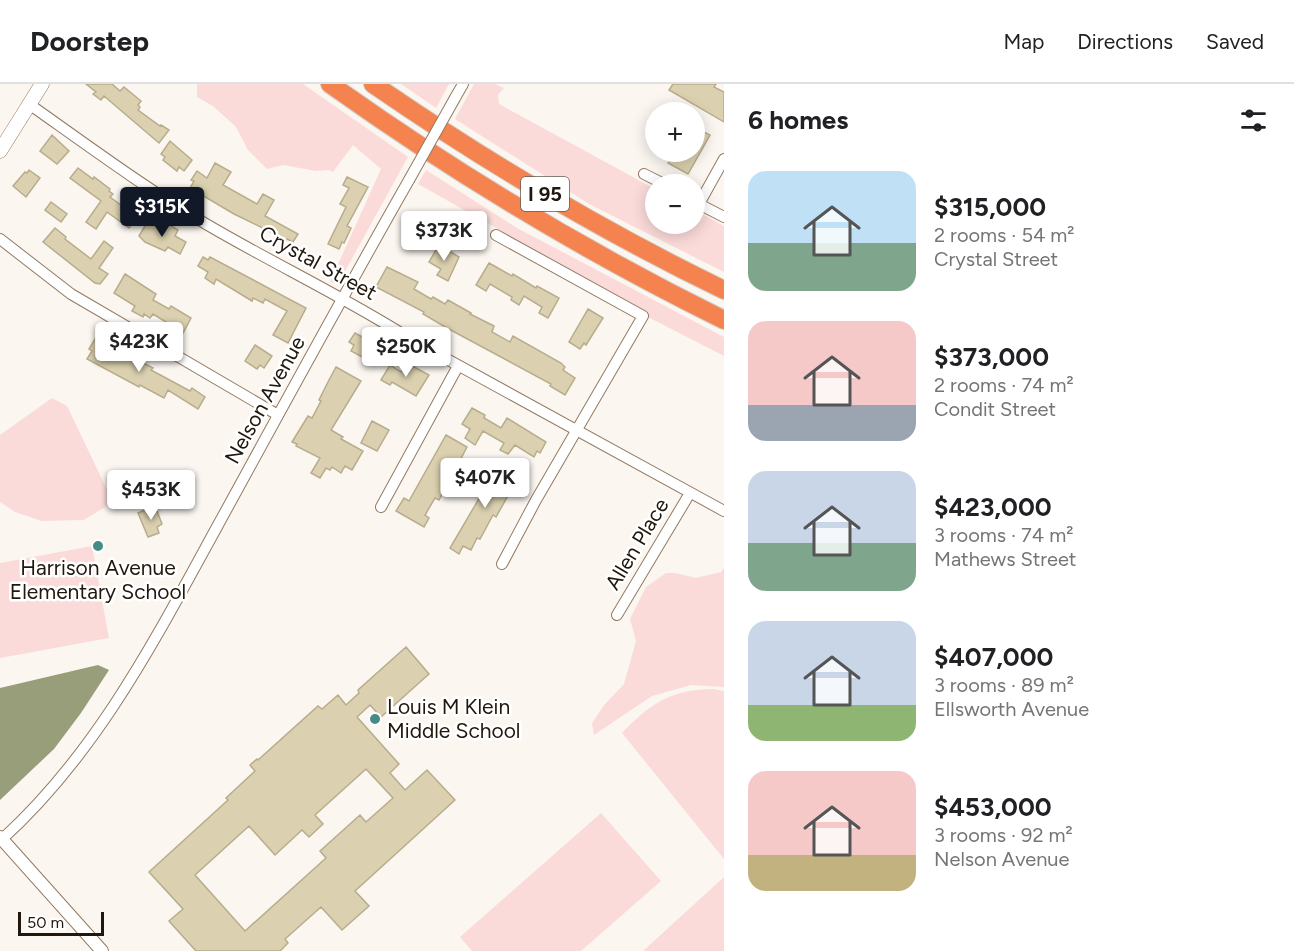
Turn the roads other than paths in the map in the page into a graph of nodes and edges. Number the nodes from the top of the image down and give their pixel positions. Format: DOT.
graph roads {
  1 [pos="42,84"];
  2 [pos="330,84"];
  3 [pos="373,84"];
  4 [pos="463,84"];
  5 [pos="29,104"];
  6 [pos="0,151"];
  7 [pos="724,159"];
  8 [pos="705,191"];
  9 [pos="705,210"];
  10 [pos="724,217"];
  11 [pos="496,235"];
  12 [pos="0,239"];
  13 [pos="724,290"];
  14 [pos="343,298"];
  15 [pos="724,320"];
  16 [pos="458,366"];
  17 [pos="278,415"];
  18 [pos="576,431"];
  19 [pos="690,493"];
  20 [pos="381,507"];
  21 [pos="724,512"];
  22 [pos="502,564"];
  23 [pos="617,615"];
  24 [pos="1,839"];
  25 [pos="102,951"];
  1 -- 5 [label="main road"];
  2 -- 15 [label="highway, I 95"];
  3 -- 13 [label="highway, I 95"];
  4 -- 14 [label="street, Nelson Avenue, bridge"];
  5 -- 6 [label="main road"];
  5 -- 14 [label="street, Crystal Street"];
  7 -- 8 [label="street"];
  9 -- 10 [label="street"];
  11 -- 18 [label="street"];
  12 -- 17 [label="street"];
  14 -- 16 [label="street, Crystal Street"];
  14 -- 17 [label="street, Nelson Avenue"];
  16 -- 18 [label="street, Crystal Street"];
  16 -- 20 [label="street"];
  17 -- 24 [label="street, Nelson Avenue"];
  18 -- 19 [label="street, Crystal Street"];
  18 -- 22 [label="street"];
  19 -- 21 [label="street, Crystal Street"];
  19 -- 23 [label="street, Allen Place"];
  24 -- 25 [label="street"];
}
